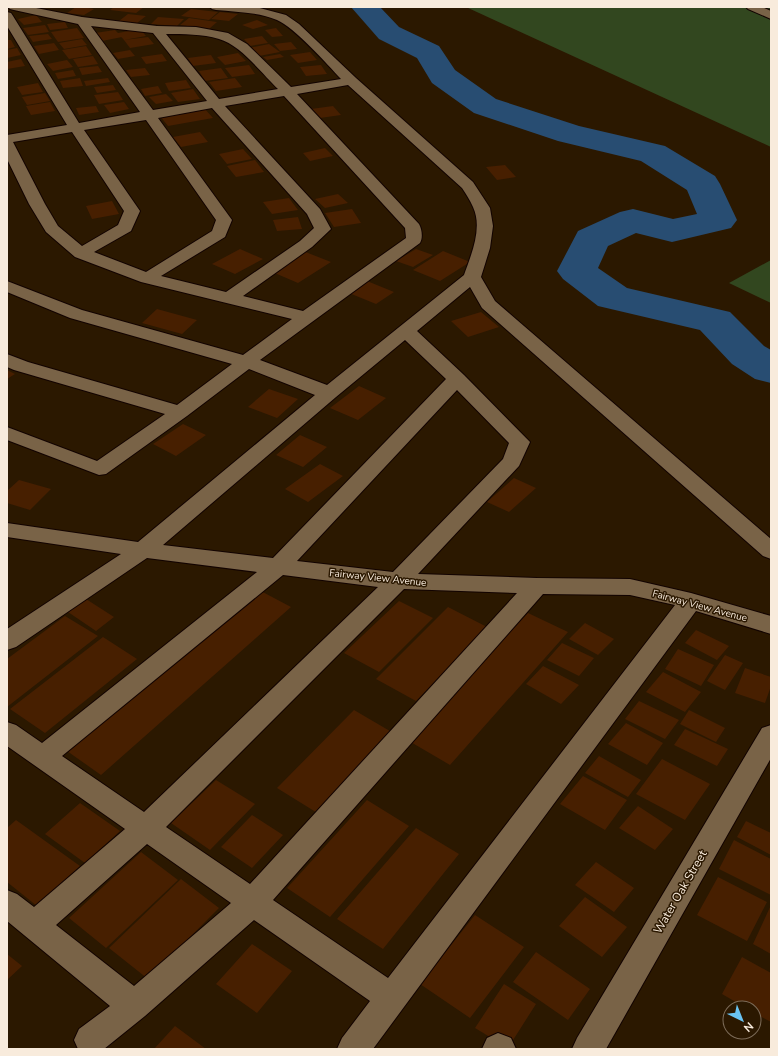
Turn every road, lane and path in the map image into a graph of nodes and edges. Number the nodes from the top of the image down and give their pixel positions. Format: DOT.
graph roads {
  1 [pos="14,7"];
  2 [pos="216,7"];
  3 [pos="752,7"];
  4 [pos="771,15"];
  5 [pos="7,16"];
  6 [pos="82,21"];
  7 [pos="157,30"];
  8 [pos="350,80"];
  9 [pos="287,91"];
  10 [pos="215,103"];
  11 [pos="150,114"];
  12 [pos="75,127"];
  13 [pos="7,139"];
  14 [pos="7,144"];
  15 [pos="81,253"];
  16 [pos="472,277"];
  17 [pos="147,278"];
  18 [pos="7,286"];
  19 [pos="230,297"];
  20 [pos="306,317"];
  21 [pos="406,331"];
  22 [pos="7,360"];
  23 [pos="247,362"];
  24 [pos="457,379"];
  25 [pos="329,393"];
  26 [pos="180,412"];
  27 [pos="7,433"];
  28 [pos="7,530"];
  29 [pos="143,550"];
  30 [pos="771,551"];
  31 [pos="279,566"];
  32 [pos="398,581"];
  33 [pos="537,586"];
  34 [pos="691,601"];
  35 [pos="771,625"];
  36 [pos="7,642"];
  37 [pos="7,732"];
  38 [pos="771,734"];
  39 [pos="43,757"];
  40 [pos="146,828"];
  41 [pos="253,902"];
  42 [pos="7,903"];
  43 [pos="34,926"];
  44 [pos="391,998"];
  45 [pos="134,1006"];
  46 [pos="90,1040"];
  47 [pos="353,1049"];
  48 [pos="588,1049"];
  1 -- 6 [label="street"];
  2 -- 8 [label="street"];
  3 -- 4 [label="street"];
  5 -- 12 [label="street"];
  6 -- 7 [label="street"];
  6 -- 11 [label="street"];
  7 -- 9 [label="street"];
  7 -- 10 [label="street"];
  8 -- 9 [label="street"];
  8 -- 16 [label="street"];
  9 -- 10 [label="street"];
  9 -- 20 [label="street"];
  10 -- 11 [label="street"];
  10 -- 19 [label="street"];
  11 -- 12 [label="street"];
  11 -- 17 [label="street"];
  12 -- 13 [label="street"];
  12 -- 15 [label="street"];
  14 -- 15 [label="street"];
  15 -- 17 [label="street"];
  16 -- 21 [label="street"];
  16 -- 30 [label="street"];
  17 -- 19 [label="street"];
  18 -- 23 [label="street"];
  19 -- 20 [label="street"];
  20 -- 23 [label="street"];
  21 -- 24 [label="street"];
  21 -- 25 [label="street"];
  22 -- 26 [label="street"];
  23 -- 25 [label="street"];
  23 -- 26 [label="street"];
  24 -- 31 [label="street"];
  24 -- 32 [label="street"];
  25 -- 29 [label="street"];
  26 -- 27 [label="street"];
  28 -- 29 [label="street, Fairway View Avenue"];
  29 -- 31 [label="street, Fairway View Avenue"];
  29 -- 36 [label="street"];
  31 -- 32 [label="street, Fairway View Avenue"];
  31 -- 39 [label="street"];
  32 -- 33 [label="street, Fairway View Avenue"];
  32 -- 40 [label="street"];
  33 -- 34 [label="street, Fairway View Avenue"];
  33 -- 41 [label="street"];
  34 -- 35 [label="street, Fairway View Avenue"];
  34 -- 44 [label="street"];
  37 -- 39 [label="street"];
  38 -- 48 [label="street, Water Oak Street"];
  39 -- 40 [label="street"];
  40 -- 41 [label="street"];
  40 -- 43 [label="street"];
  41 -- 44 [label="street"];
  41 -- 45 [label="street"];
  42 -- 43 [label="street"];
  43 -- 45 [label="street"];
  44 -- 47 [label="street"];
  45 -- 46 [label="street"];
}
